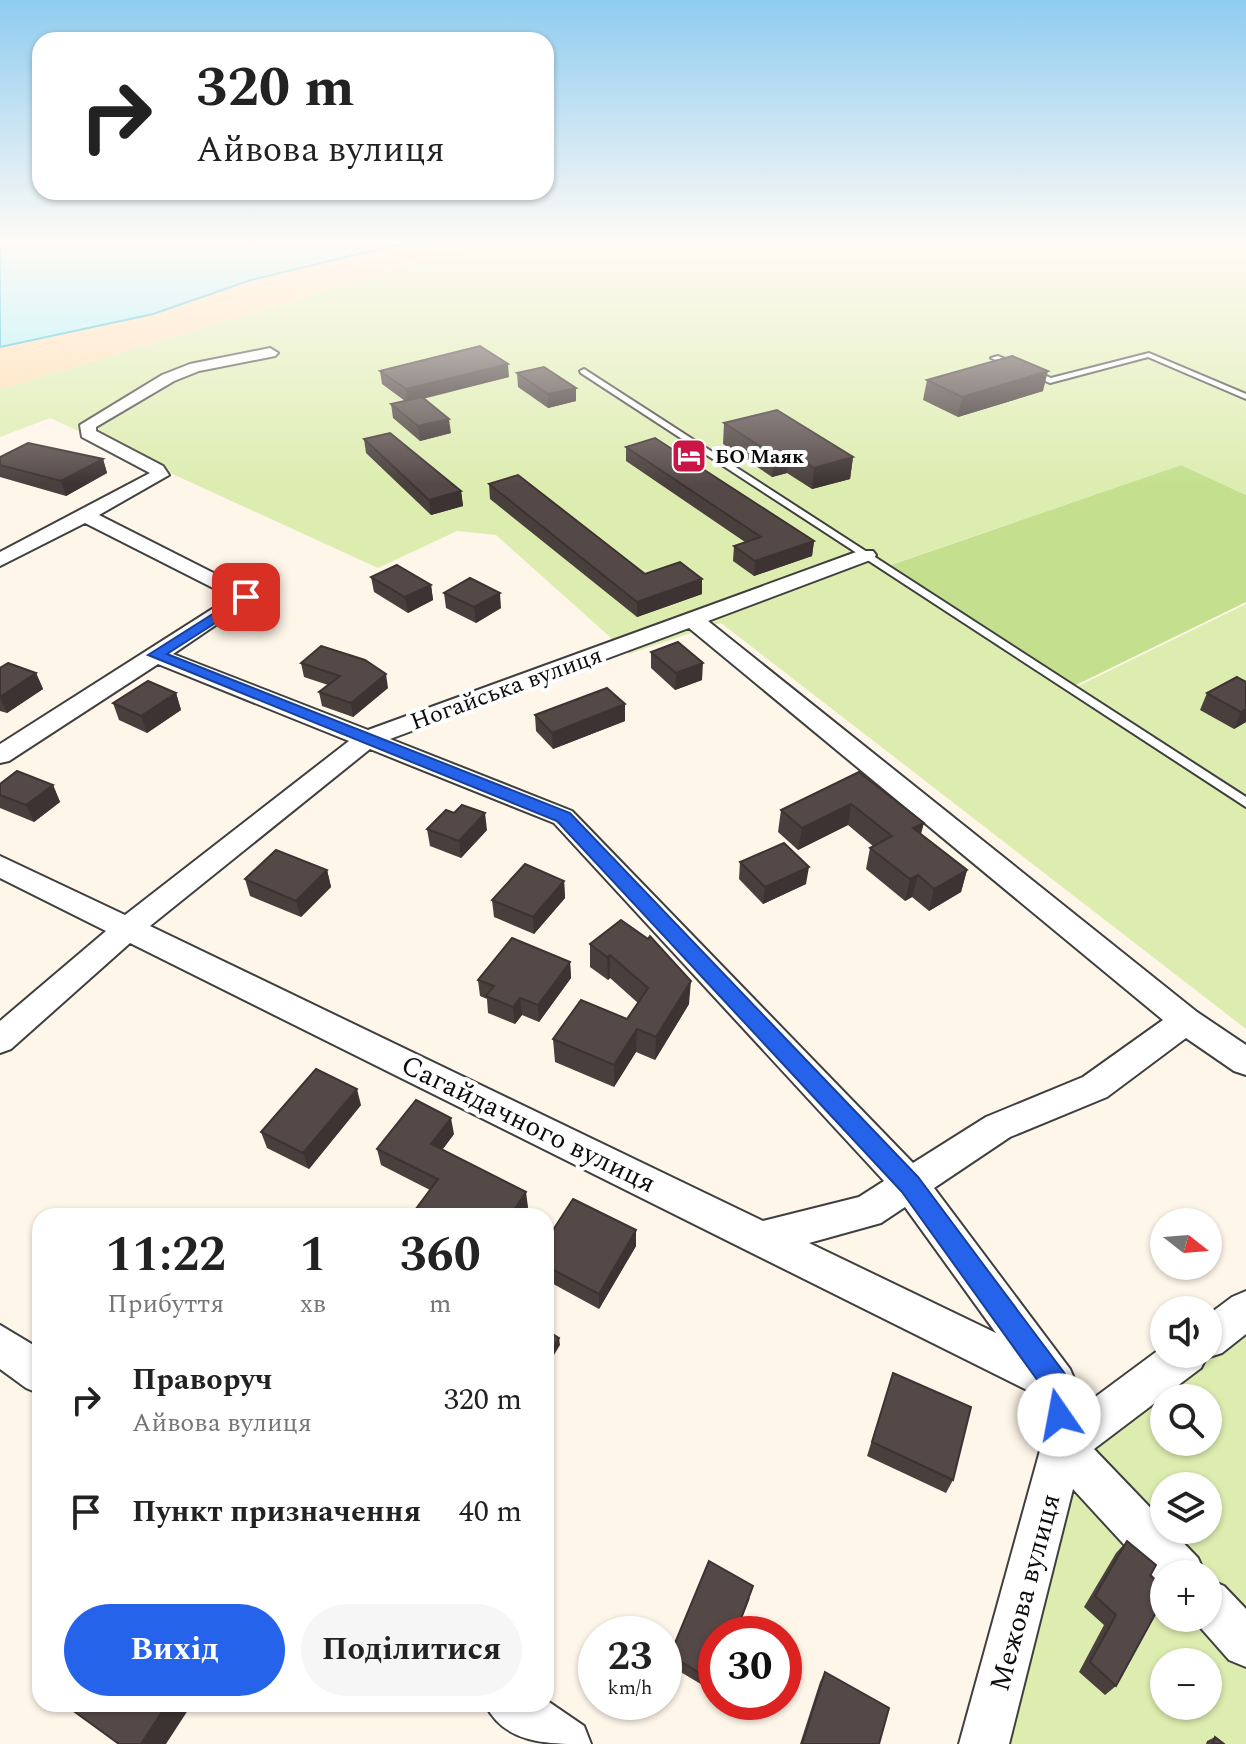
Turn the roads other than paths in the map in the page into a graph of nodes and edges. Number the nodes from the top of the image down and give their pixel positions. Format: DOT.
graph roads {
  1 [pos="270,353"];
  2 [pos="995,358"];
  3 [pos="584,371"];
  4 [pos="1246,397"];
  5 [pos="84,515"];
  6 [pos="866,555"];
  7 [pos="0,560"];
  8 [pos="692,619"];
  9 [pos="156,655"];
  10 [pos="367,739"];
  11 [pos="0,755"];
  12 [pos="1246,803"];
  13 [pos="0,866"];
  14 [pos="128,928"];
  15 [pos="1186,1021"];
  16 [pos="0,1040"];
  17 [pos="1246,1062"];
  18 [pos="910,1184"];
  19 [pos="764,1238"];
  20 [pos="1246,1310"];
  21 [pos="1222,1328"];
  22 [pos="0,1345"];
  23 [pos="32,1368"];
  24 [pos="1168,1368"];
  25 [pos="1056,1383"];
  26 [pos="1062,1447"];
  27 [pos="1169,1560"];
  28 [pos="1222,1617"];
  29 [pos="1246,1643"];
  30 [pos="520,1712"];
  31 [pos="566,1744"];
  32 [pos="984,1744"];
  1 -- 5 [label="street"];
  2 -- 4 [label="lane"];
  3 -- 6 [label="lane"];
  5 -- 7 [label="street"];
  5 -- 9 [label="street"];
  6 -- 8 [label="street, Ногайська вулиця"];
  6 -- 12 [label="lane"];
  8 -- 10 [label="street, Ногайська вулиця"];
  8 -- 15 [label="street"];
  9 -- 10 [label="street"];
  9 -- 11 [label="street"];
  10 -- 14 [label="street, Ногайська вулиця"];
  10 -- 18 [label="street"];
  13 -- 14 [label="street, Сагайдачного вулиця"];
  14 -- 16 [label="street, Ногайська вулиця"];
  14 -- 19 [label="street, Сагайдачного вулиця"];
  15 -- 17 [label="street"];
  15 -- 18 [label="street"];
  18 -- 19 [label="street"];
  18 -- 25 [label="street"];
  19 -- 25 [label="street, Сагайдачного вулиця"];
  20 -- 21 [label="street"];
  22 -- 23 [label="street"];
  24 -- 26 [label="street"];
  25 -- 26 [label="street, Межова вулиця"];
  26 -- 27 [label="street"];
  26 -- 32 [label="street, Межова вулиця"];
  28 -- 29 [label="street"];
  30 -- 31 [label="street"];
}
